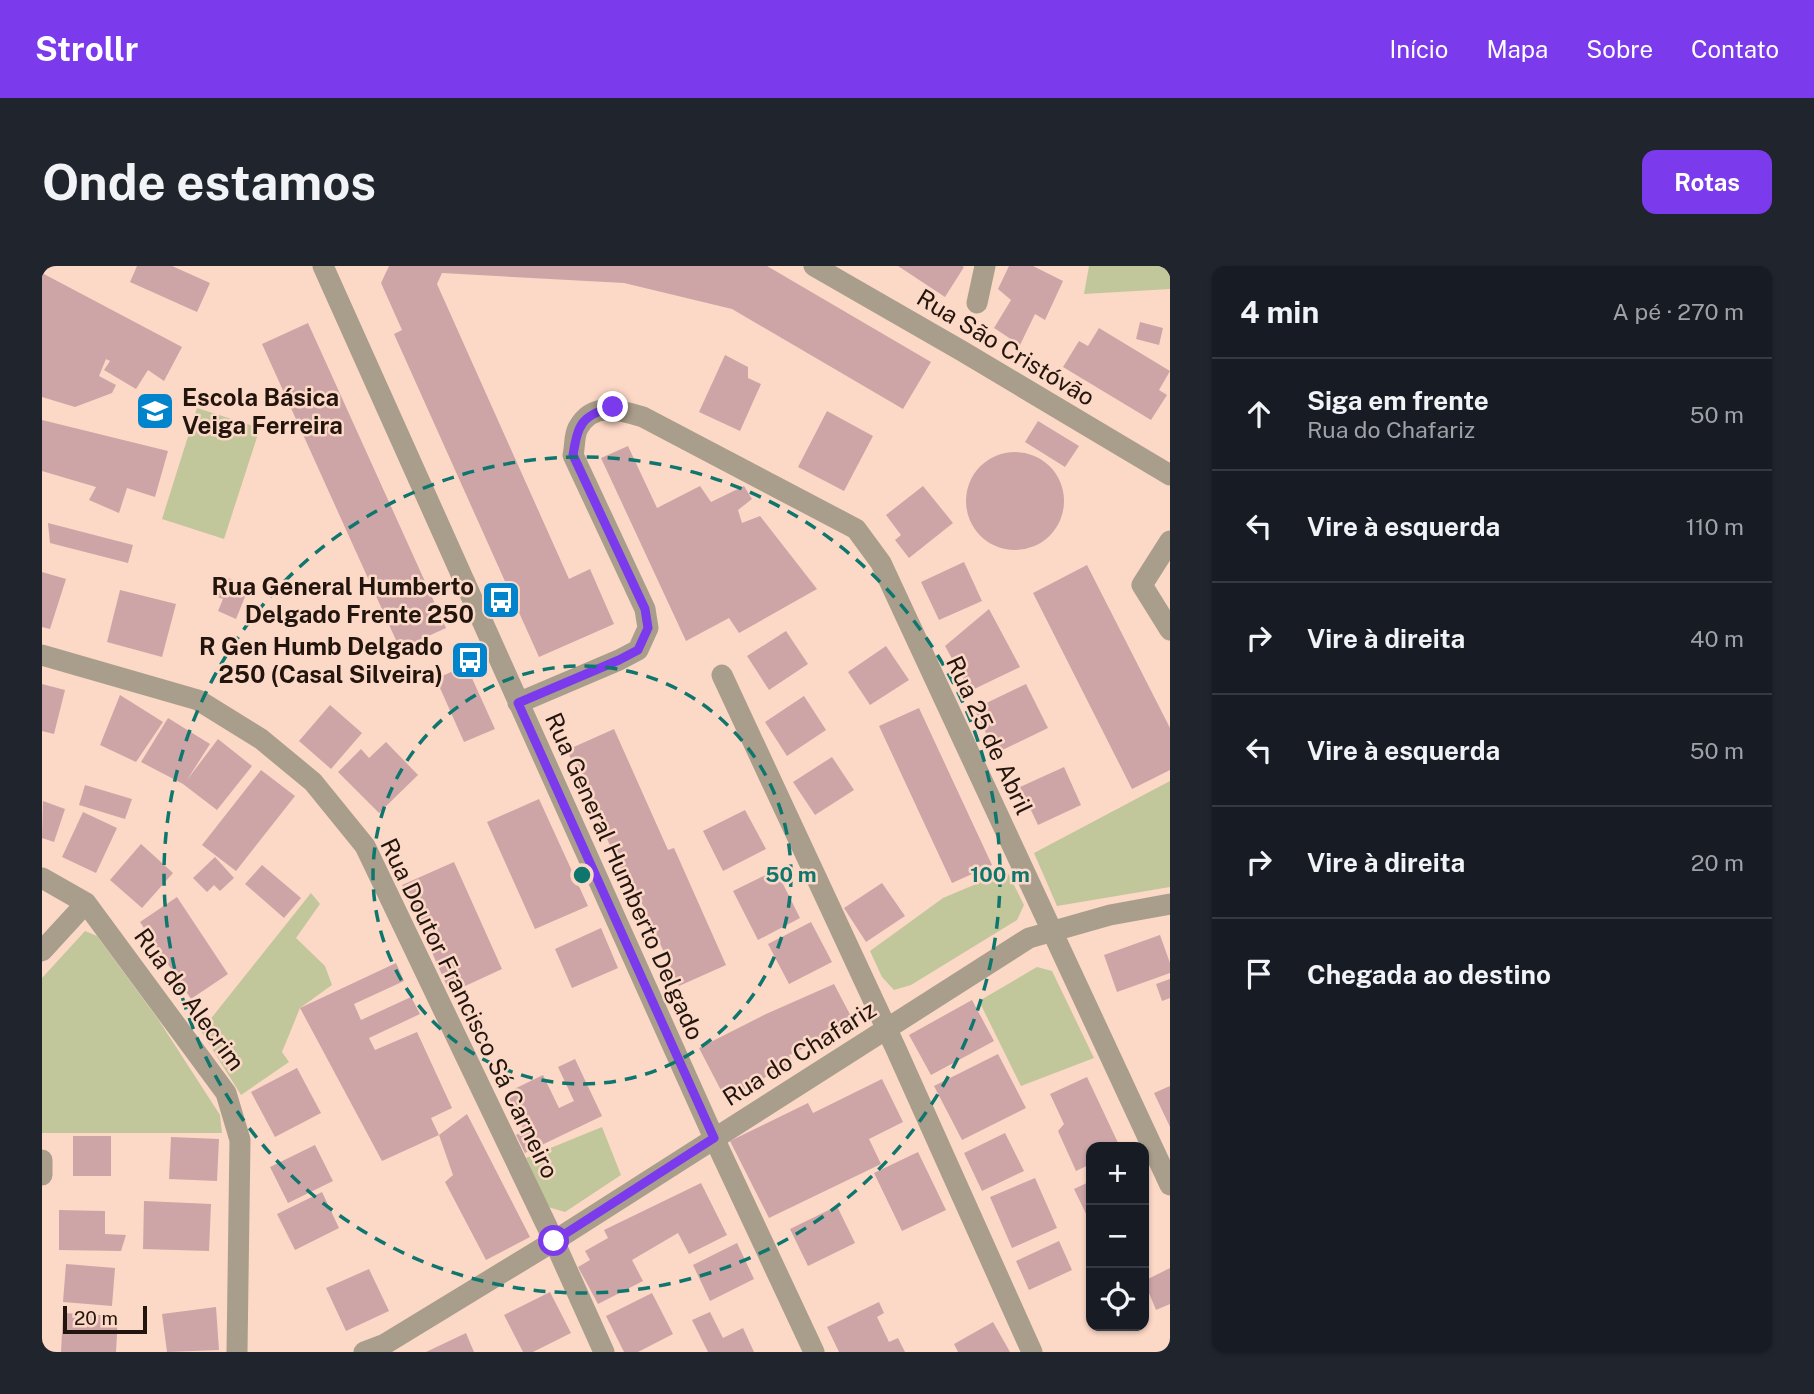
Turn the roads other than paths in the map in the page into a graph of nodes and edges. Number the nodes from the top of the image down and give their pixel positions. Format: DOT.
graph roads {
  1 [pos="323,266"];
  2 [pos="814,266"];
  3 [pos="985,266"];
  4 [pos="977,303"];
  5 [pos="1170,475"];
  6 [pos="1170,541"];
  7 [pos="1170,630"];
  8 [pos="42,655"];
  9 [pos="722,675"];
  10 [pos="518,703"];
  11 [pos="42,878"];
  12 [pos="86,903"];
  13 [pos="1170,904"];
  14 [pos="1052,930"];
  15 [pos="42,951"];
  16 [pos="885,1030"];
  17 [pos="714,1138"];
  18 [pos="42,1160"];
  19 [pos="42,1175"];
  20 [pos="1170,1185"];
  21 [pos="554,1241"];
  22 [pos="387,1348"];
  23 [pos="237,1352"];
  24 [pos="364,1352"];
  25 [pos="604,1352"];
  26 [pos="814,1352"];
  27 [pos="1032,1352"];
  1 -- 10 [label="street, Rua General Humberto Delgado"];
  2 -- 5 [label="street, Rua São Cristóvão"];
  3 -- 4 [label="street"];
  6 -- 7 [label="street"];
  8 -- 21 [label="street, Rua Doutor Francisco Sá Carneiro"];
  9 -- 16 [label="street"];
  10 -- 14 [label="street, Rua 25 de Abril"];
  10 -- 17 [label="street, Rua General Humberto Delgado"];
  11 -- 12 [label="street, Rua do Alecrim"];
  12 -- 15 [label="street"];
  12 -- 23 [label="street, Rua do Alecrim"];
  13 -- 14 [label="street, Rua do Chafariz"];
  14 -- 16 [label="street, Rua do Chafariz"];
  14 -- 20 [label="street, Rua 25 de Abril"];
  16 -- 17 [label="street, Rua do Chafariz"];
  16 -- 27 [label="street"];
  17 -- 21 [label="street, Rua do Chafariz"];
  17 -- 26 [label="street, Rua General Humberto Delgado"];
  18 -- 19 [label="street"];
  21 -- 22 [label="street, Rua do Chafariz"];
  21 -- 25 [label="street, Rua Doutor Francisco Sá Carneiro"];
  22 -- 24 [label="street, Rua do Chafariz"];
}
